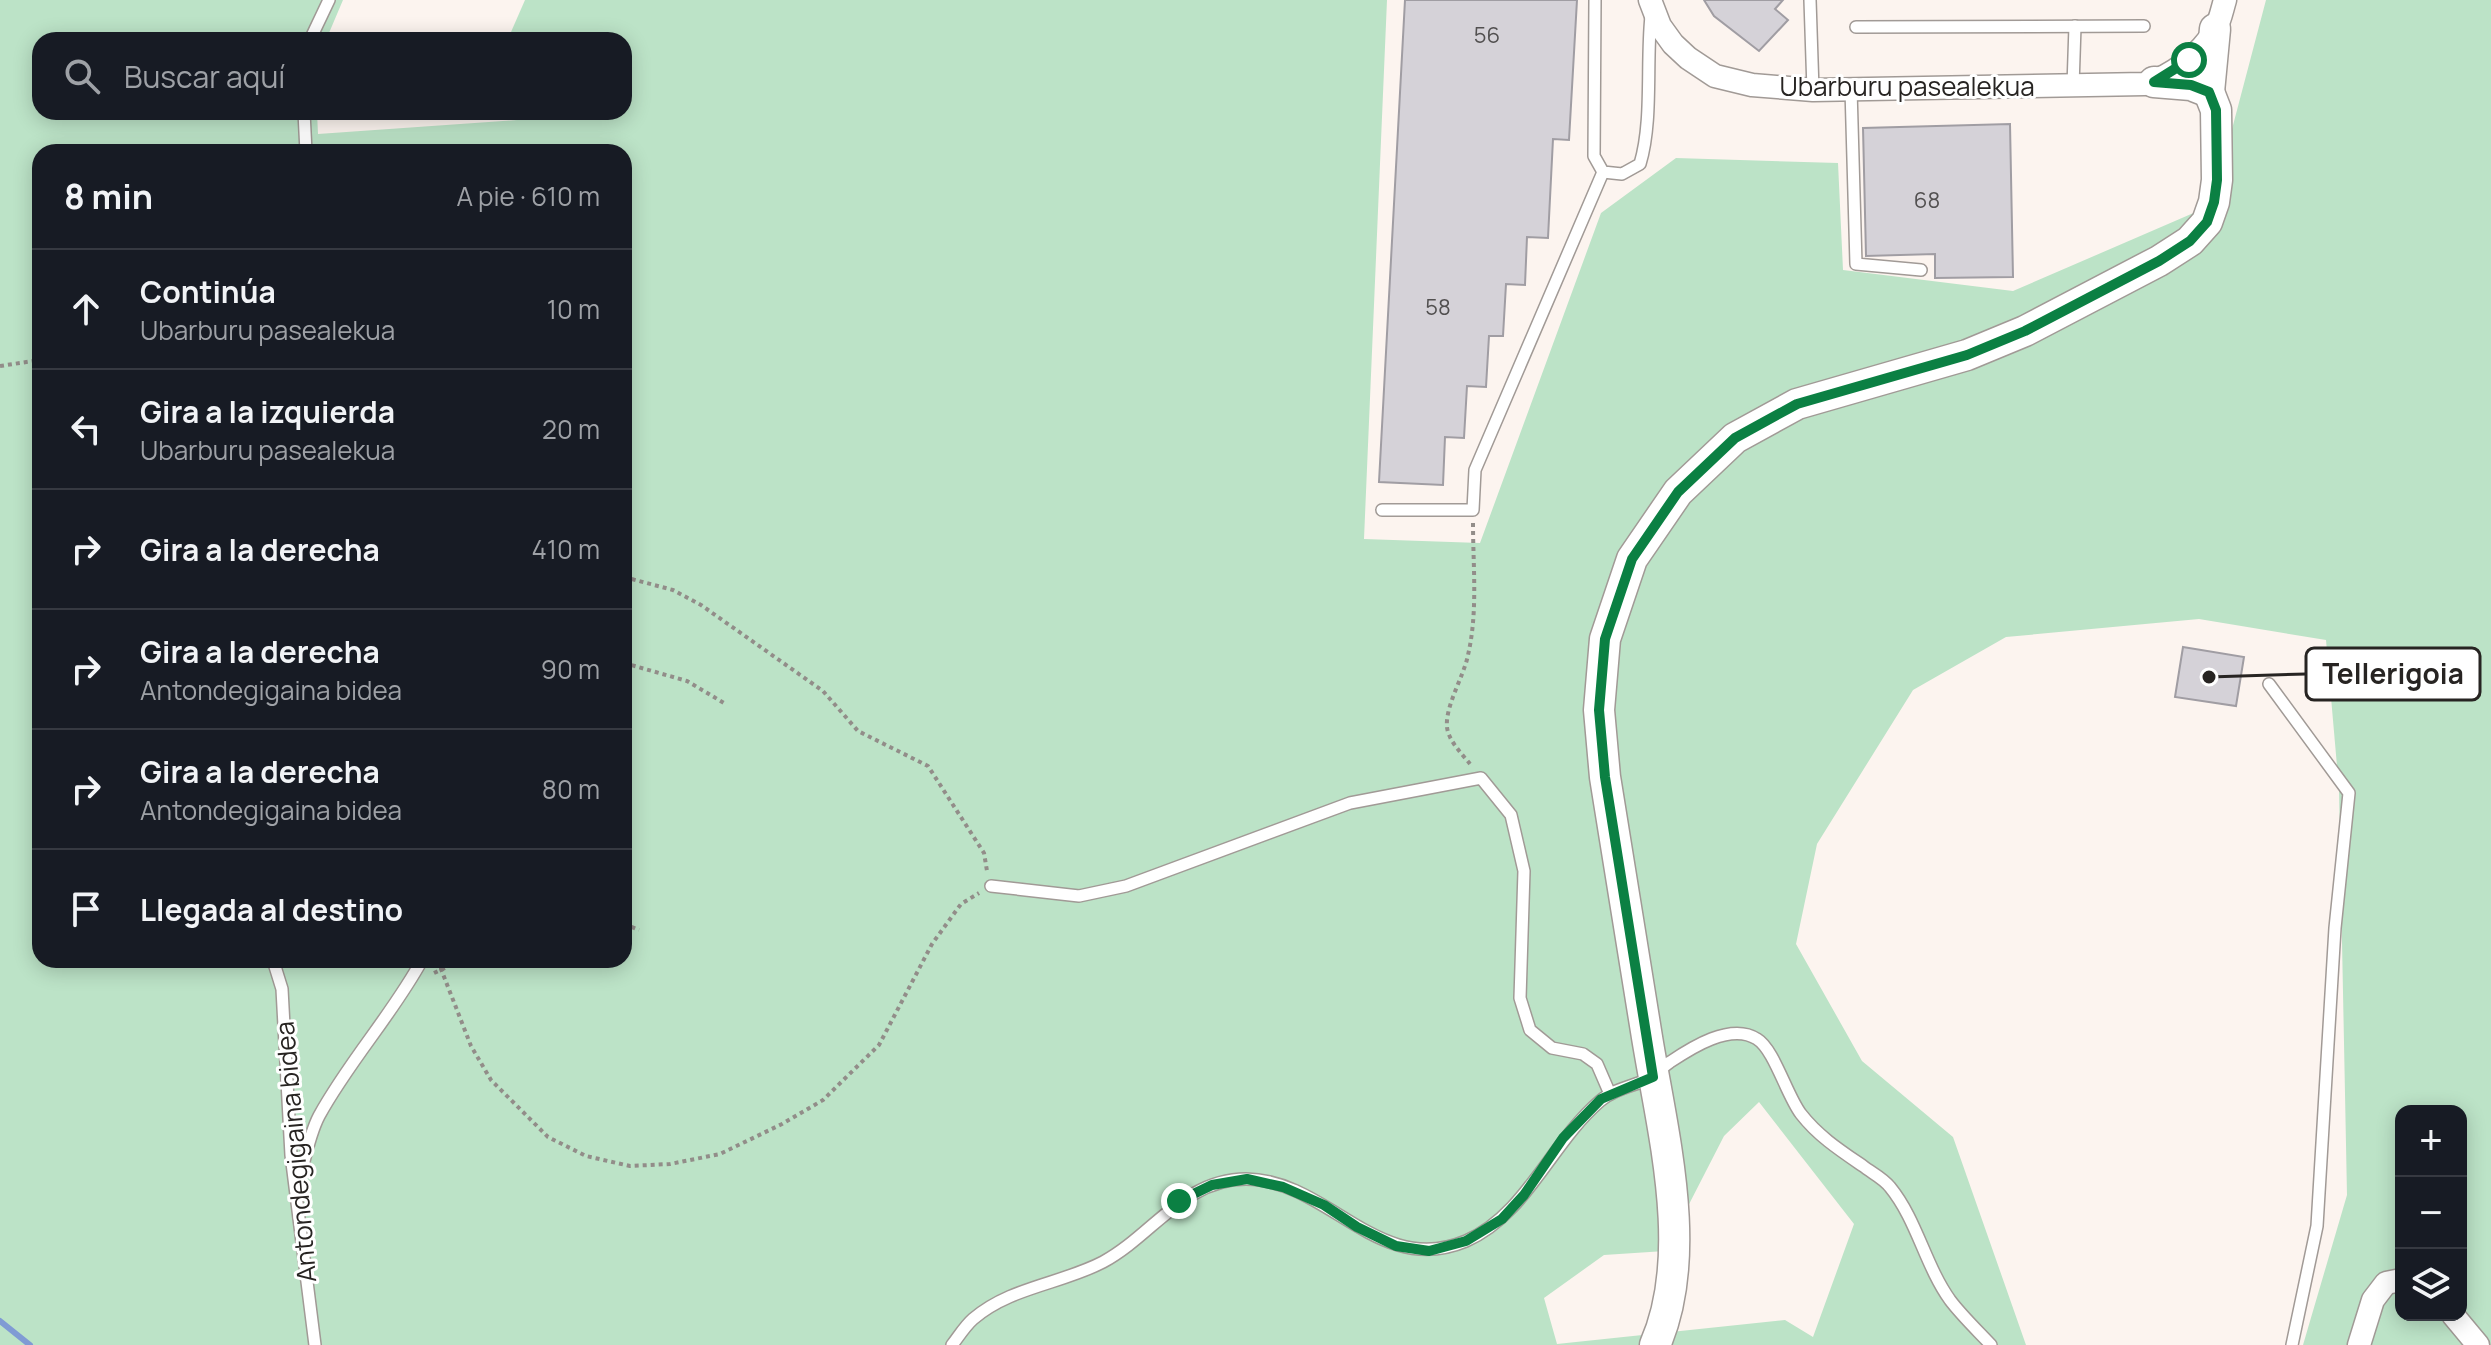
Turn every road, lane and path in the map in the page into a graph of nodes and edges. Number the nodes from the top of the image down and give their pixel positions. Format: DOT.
graph roads {
  1 [pos="329,0"];
  2 [pos="1595,0"];
  3 [pos="1810,0"];
  4 [pos="2225,0"];
  5 [pos="1651,4"];
  6 [pos="2075,26"];
  7 [pos="2144,26"];
  8 [pos="1856,27"];
  9 [pos="2215,29"];
  10 [pos="314,32"];
  11 [pos="2154,82"];
  12 [pos="2073,86"];
  13 [pos="1851,89"];
  14 [pos="1813,90"];
  15 [pos="2209,92"];
  16 [pos="304,120"];
  17 [pos="306,144"];
  18 [pos="1603,172"];
  19 [pos="1921,270"];
  20 [pos="32,361"];
  21 [pos="0,366"];
  22 [pos="1382,510"];
  23 [pos="1473,510"];
  24 [pos="632,579"];
  25 [pos="632,665"];
  26 [pos="2269,684"];
  27 [pos="724,703"];
  28 [pos="1481,778"];
  29 [pos="991,886"];
  30 [pos="632,927"];
  31 [pos="639,930"];
  32 [pos="275,968"];
  33 [pos="418,968"];
  34 [pos="441,968"];
  35 [pos="1653,1077"];
  36 [pos="1610,1094"];
  37 [pos="295,1192"];
  38 [pos="2395,1281"];
  39 [pos="2458,1321"];
  40 [pos="315,1345"];
  41 [pos="952,1345"];
  42 [pos="1655,1345"];
  43 [pos="1991,1345"];
  44 [pos="2292,1345"];
  45 [pos="2359,1345"];
  46 [pos="2478,1345"];
  1 -- 10 [label="lane"];
  2 -- 18 [label="lane"];
  3 -- 14 [label="lane"];
  4 -- 9 [label="street, Ubarburu pasealekua"];
  5 -- 14 [label="street, Ubarburu pasealekua"];
  5 -- 18 [label="lane"];
  6 -- 7 [label="lane"];
  6 -- 8 [label="lane"];
  6 -- 12 [label="lane"];
  9 -- 11 [label="street, Ubarburu pasealekua"];
  9 -- 15 [label="main road, Ubarburu pasealekua"];
  11 -- 12 [label="street, Ubarburu pasealekua"];
  11 -- 15 [label="main road, Ubarburu pasealekua"];
  12 -- 13 [label="street, Ubarburu pasealekua"];
  13 -- 14 [label="street, Ubarburu pasealekua"];
  13 -- 19 [label="lane"];
  15 -- 35 [label="main road"];
  16 -- 17 [label="lane"];
  18 -- 23 [label="lane"];
  20 -- 21 [label="path"];
  22 -- 23 [label="lane"];
  23 -- 28 [label="path"];
  24 -- 29 [label="path"];
  25 -- 27 [label="path"];
  26 -- 44 [label="lane"];
  28 -- 29 [label="lane"];
  28 -- 36 [label="lane"];
  29 -- 34 [label="path"];
  30 -- 31 [label="path"];
  32 -- 37 [label="lane, Antondegigaina bidea"];
  33 -- 37 [label="lane"];
  35 -- 36 [label="lane"];
  35 -- 42 [label="main road"];
  35 -- 43 [label="lane"];
  36 -- 41 [label="lane"];
  37 -- 40 [label="lane, Antondegigaina bidea"];
  38 -- 45 [label="street"];
  39 -- 46 [label="street"];
}
